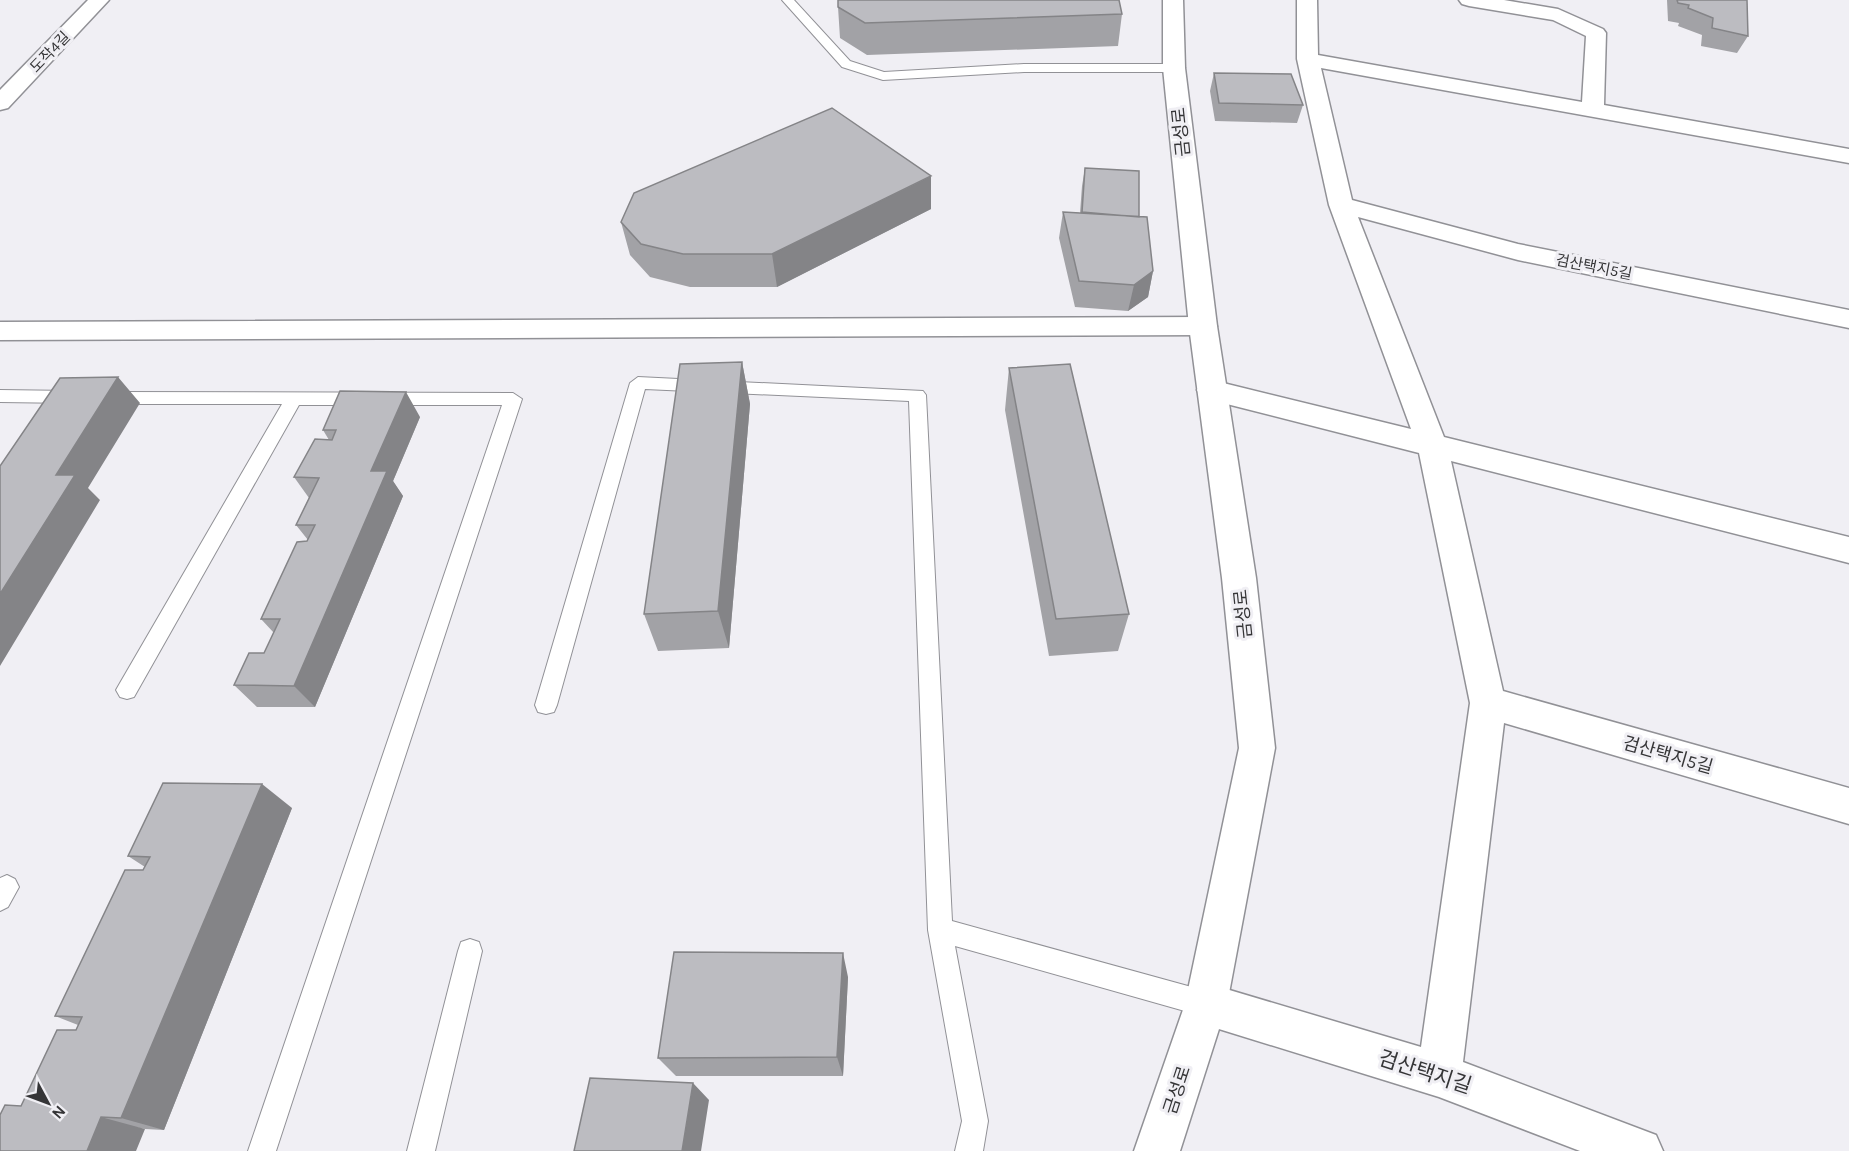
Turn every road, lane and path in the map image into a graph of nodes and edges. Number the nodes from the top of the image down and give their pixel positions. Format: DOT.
graph roads {
  1 [pos="99,0"];
  2 [pos="788,0"];
  3 [pos="1173,0"];
  4 [pos="1307,0"];
  5 [pos="1469,0"];
  6 [pos="1308,59"];
  7 [pos="1174,68"];
  8 [pos="0,103"];
  9 [pos="1593,109"];
  10 [pos="1849,156"];
  11 [pos="1341,205"];
  12 [pos="1849,319"];
  13 [pos="1203,326"];
  14 [pos="0,330"];
  15 [pos="1211,390"];
  16 [pos="0,396"];
  17 [pos="294,400"];
  18 [pos="1432,445"];
  19 [pos="1849,550"];
  20 [pos="127,690"];
  21 [pos="1488,703"];
  22 [pos="546,705"];
  23 [pos="1849,806"];
  24 [pos="940,930"];
  25 [pos="470,951"];
  26 [pos="1206,1004"];
  27 [pos="1439,1075"];
  28 [pos="262,1151"];
  29 [pos="421,1151"];
  30 [pos="969,1151"];
  31 [pos="1157,1151"];
  32 [pos="1640,1151"];
  1 -- 8 [label="street, 도작4길"];
  2 -- 7 [label="lane"];
  3 -- 7 [label="street, 금성로"];
  4 -- 6 [label="street"];
  5 -- 9 [label="street"];
  6 -- 9 [label="street"];
  6 -- 11 [label="street"];
  7 -- 13 [label="street, 금성로"];
  9 -- 10 [label="street"];
  11 -- 12 [label="street, 검산택지5길"];
  11 -- 18 [label="street"];
  13 -- 14 [label="street"];
  13 -- 15 [label="street, 금성로"];
  15 -- 18 [label="street"];
  15 -- 26 [label="street, 금성로"];
  16 -- 17 [label="lane"];
  17 -- 20 [label="lane"];
  17 -- 28 [label="lane"];
  18 -- 19 [label="street"];
  18 -- 21 [label="street"];
  21 -- 23 [label="street, 검산택지5길"];
  21 -- 27 [label="street"];
  22 -- 24 [label="lane"];
  24 -- 26 [label="lane"];
  24 -- 30 [label="lane"];
  25 -- 29 [label="lane"];
  26 -- 27 [label="street, 검산택지길"];
  26 -- 31 [label="street, 금성로"];
  27 -- 32 [label="street, 검산택지길"];
}
